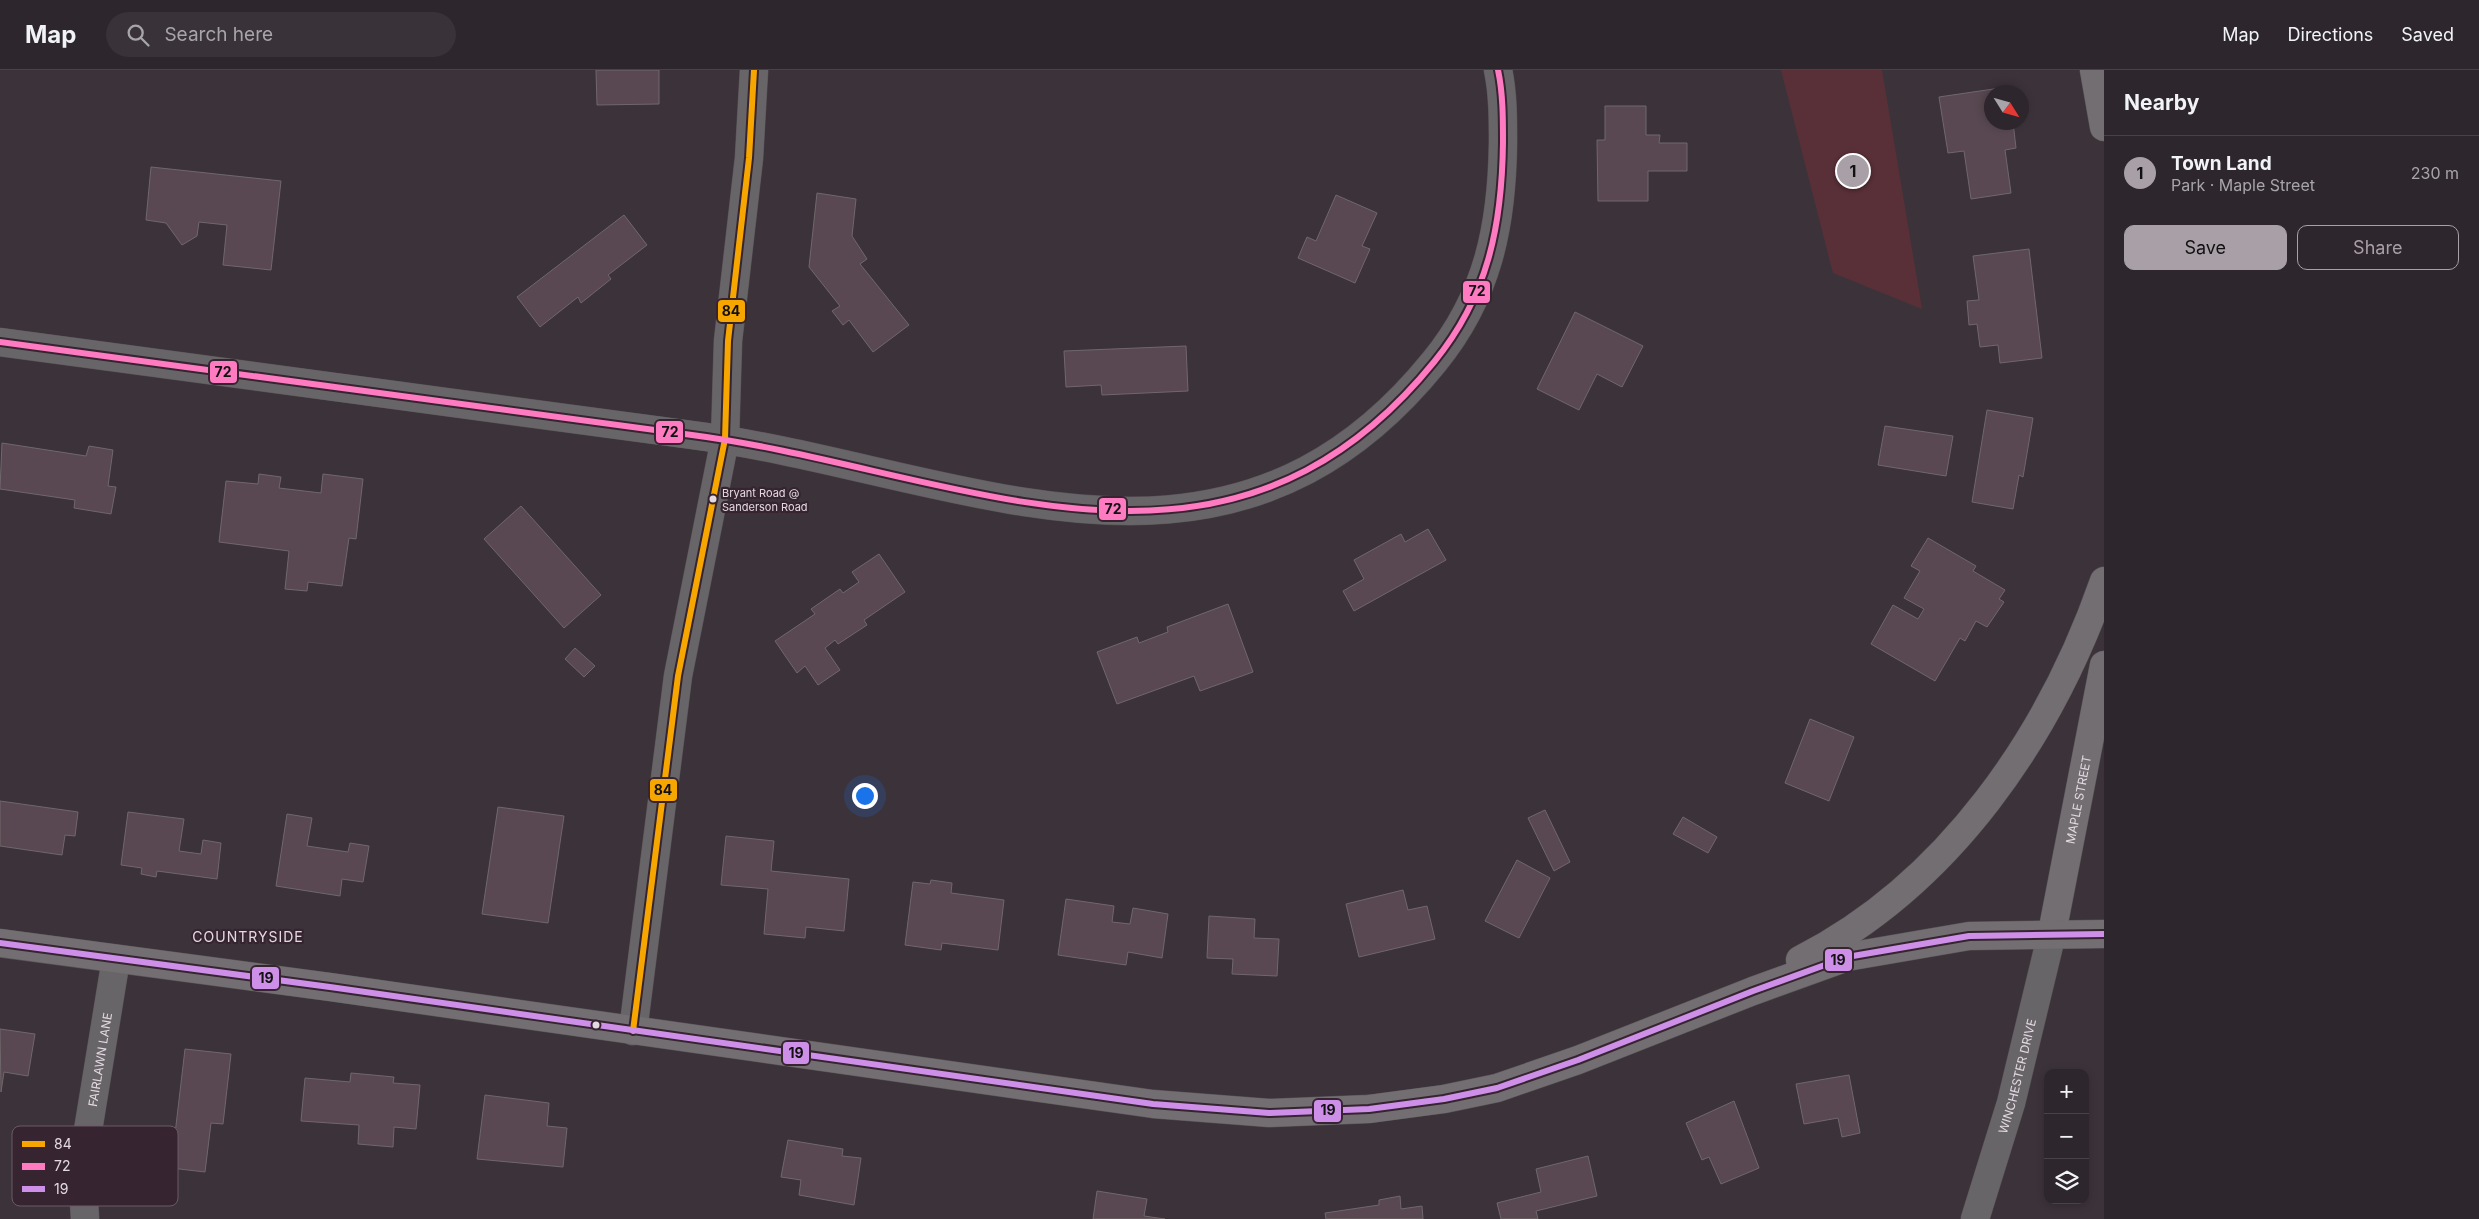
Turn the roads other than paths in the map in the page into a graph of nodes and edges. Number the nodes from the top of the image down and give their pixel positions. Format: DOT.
graph roads {
  1 [pos="754,70"];
  2 [pos="1498,70"];
  3 [pos="2099,86"];
  4 [pos="2104,127"];
  5 [pos="0,342"];
  6 [pos="725,439"];
  7 [pos="2104,580"];
  8 [pos="2104,665"];
  9 [pos="2052,933"];
  10 [pos="2104,934"];
  11 [pos="0,943"];
  12 [pos="116,959"];
  13 [pos="1658,1030"];
  14 [pos="633,1031"];
  15 [pos="89,1126"];
  16 [pos="84,1206"];
  17 [pos="85,1219"];
  18 [pos="1975,1219"];
  1 -- 6 [label="street"];
  2 -- 6 [label="street"];
  3 -- 4 [label="main road"];
  5 -- 6 [label="street"];
  6 -- 14 [label="street"];
  7 -- 13 [label="main road"];
  8 -- 9 [label="main road, MAPLE STREET"];
  9 -- 10 [label="main road"];
  9 -- 13 [label="main road"];
  9 -- 18 [label="street, WINCHESTER DRIVE"];
  11 -- 12 [label="main road"];
  12 -- 14 [label="main road"];
  12 -- 15 [label="street, FAIRLAWN LANE"];
  13 -- 14 [label="main road"];
  16 -- 17 [label="street, FAIRLAWN LANE"];
}
